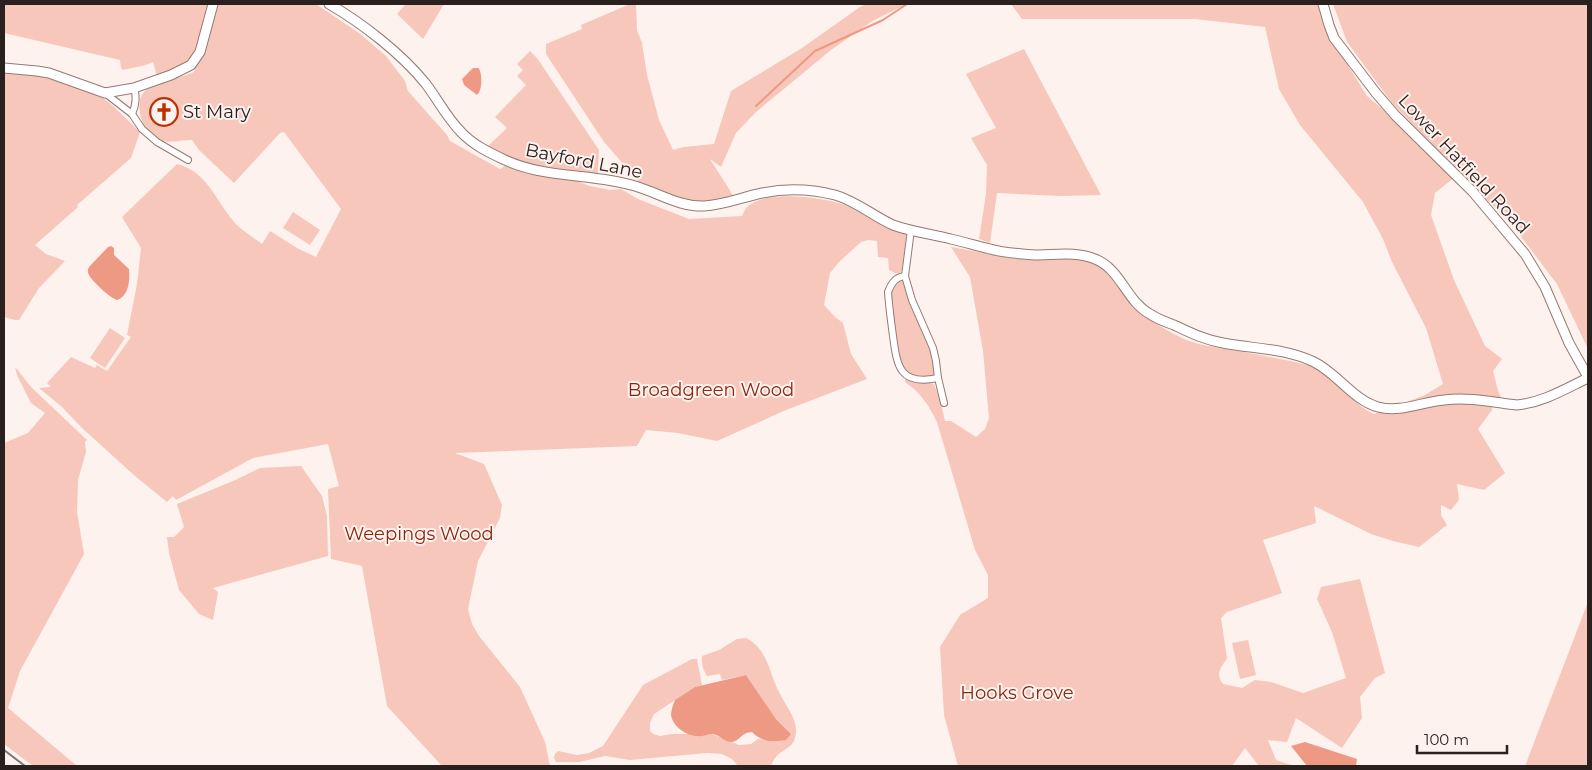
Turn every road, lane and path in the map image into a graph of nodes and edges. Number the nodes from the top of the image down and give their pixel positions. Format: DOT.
graph roads {
  1 [pos="213,4"];
  2 [pos="329,4"];
  3 [pos="1323,4"];
  4 [pos="4,68"];
  5 [pos="134,88"];
  6 [pos="105,93"];
  7 [pos="132,114"];
  8 [pos="188,160"];
  9 [pos="911,230"];
  10 [pos="905,276"];
  11 [pos="938,378"];
  12 [pos="1588,378"];
  13 [pos="944,403"];
  1 -- 5 [label="street"];
  2 -- 9 [label="street, Bayford Lane"];
  3 -- 12 [label="street, Lower Hatfield Road"];
  4 -- 6 [label="street"];
  5 -- 6 [label="street"];
  5 -- 7 [label="street"];
  6 -- 7 [label="street"];
  7 -- 8 [label="street"];
  9 -- 10 [label="street"];
  9 -- 12 [label="street, Bayford Lane"];
  10 -- 11 [label="street"];
  10 -- 11 [label="street"];
  11 -- 13 [label="street"];
}
